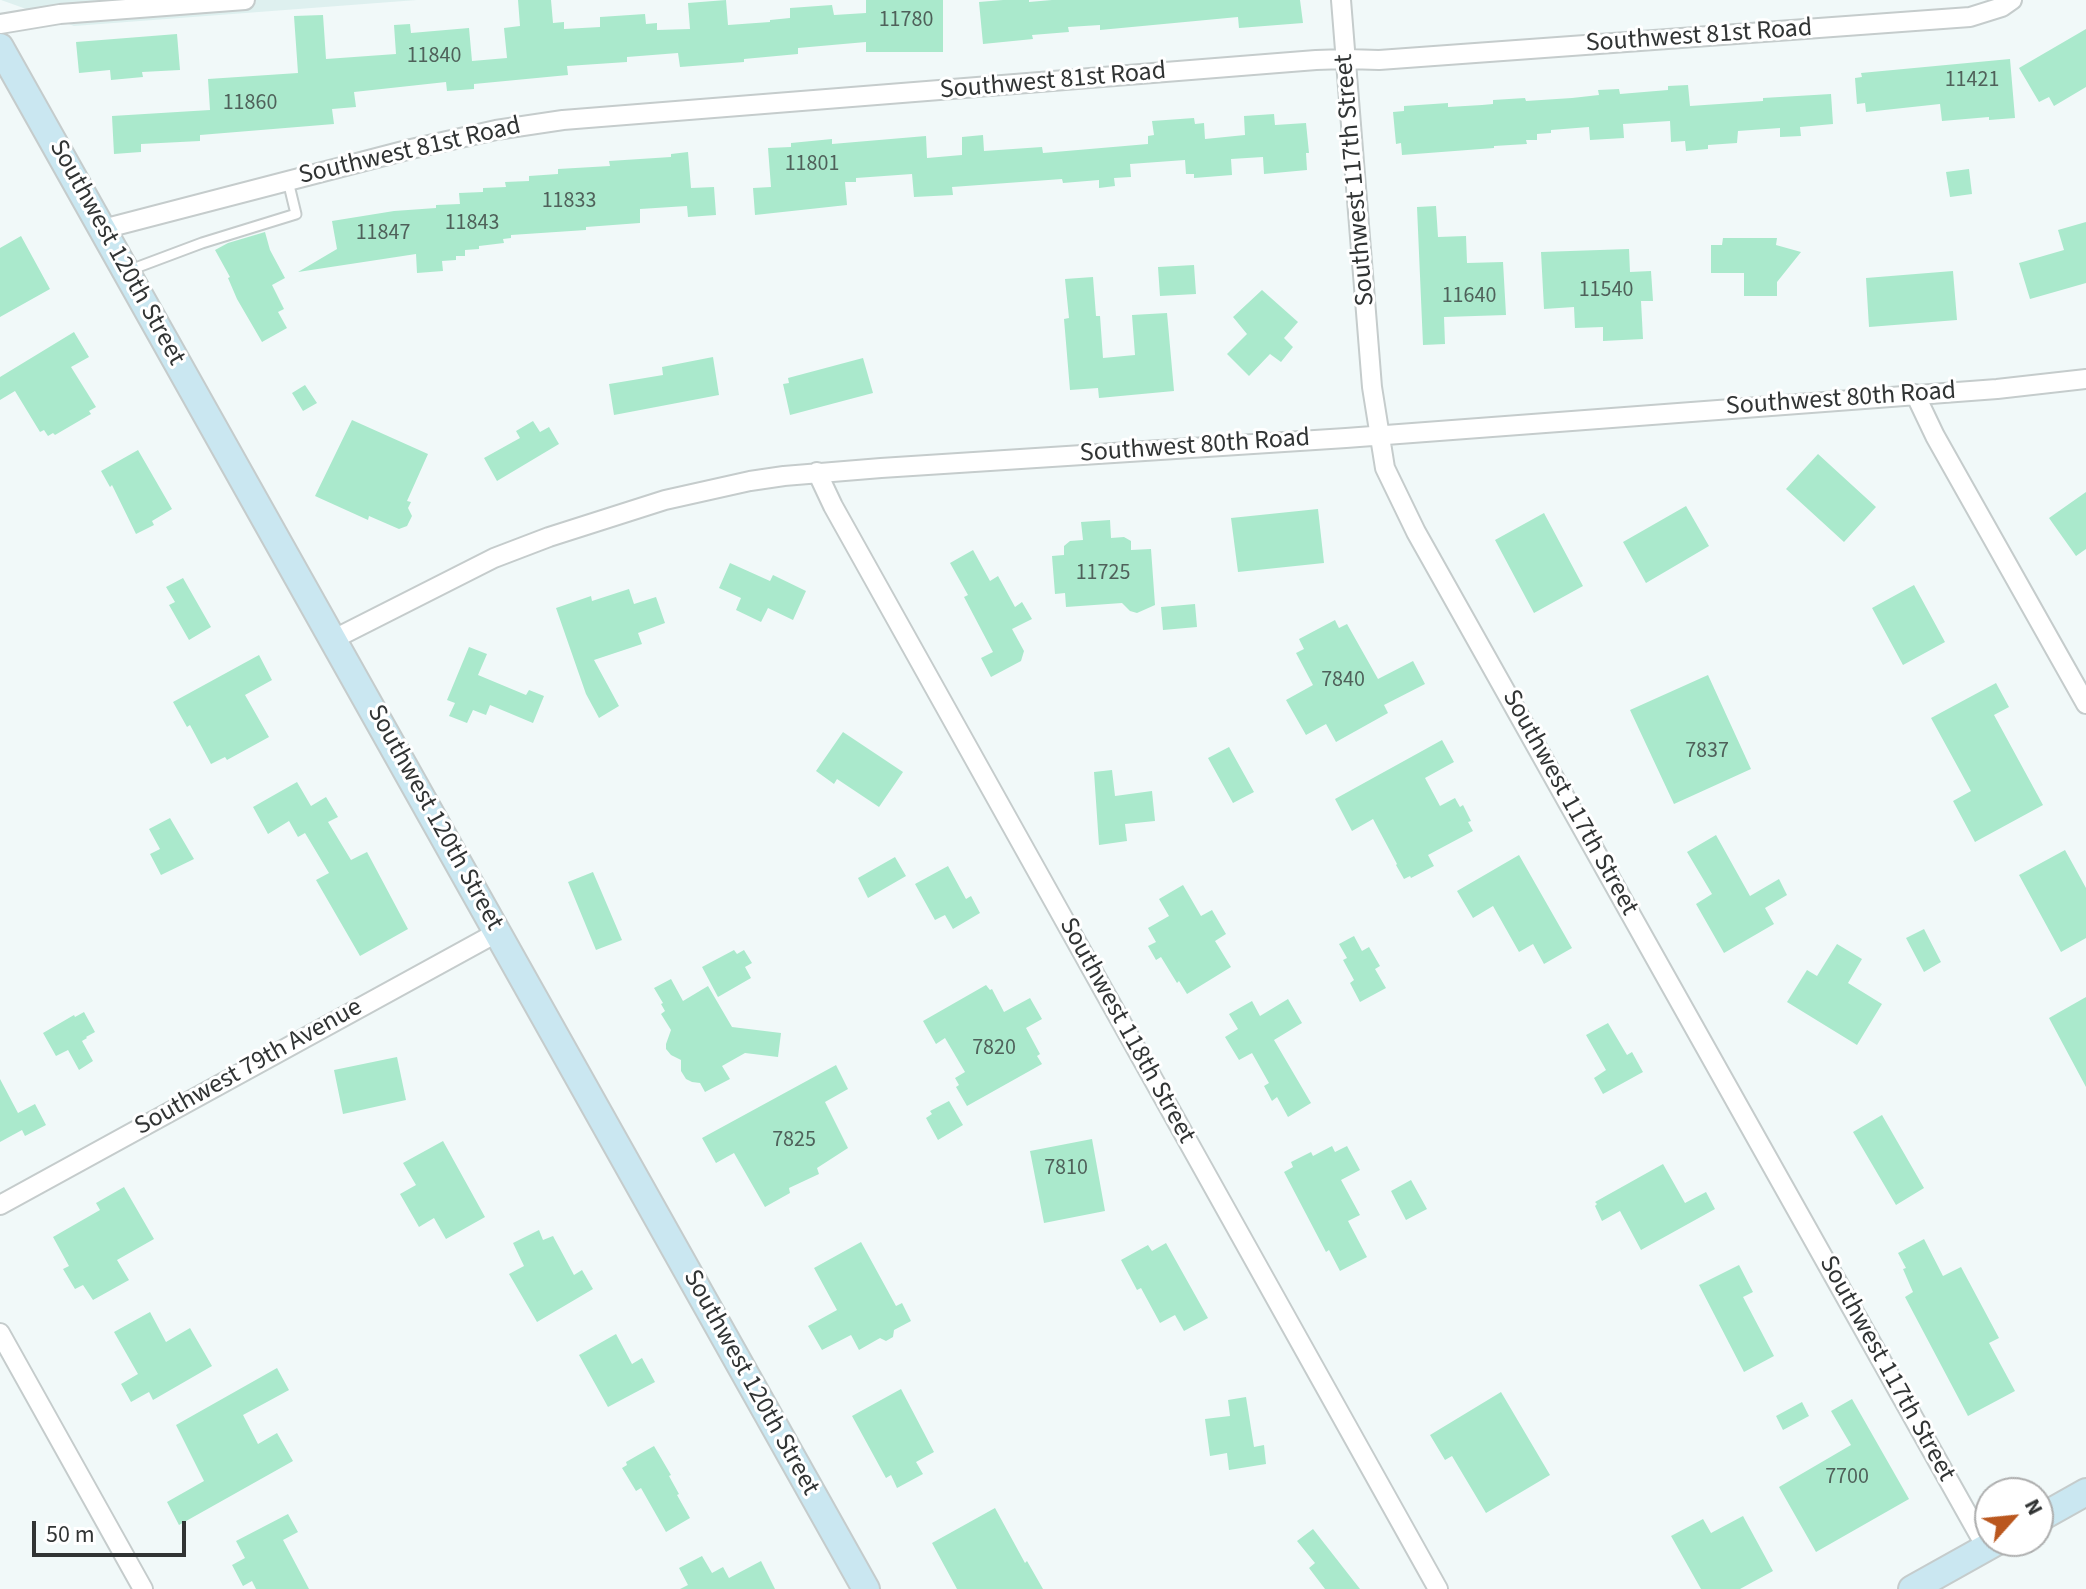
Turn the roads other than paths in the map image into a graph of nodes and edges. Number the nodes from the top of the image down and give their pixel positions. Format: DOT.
graph roads {
  1 [pos="245,0"];
  2 [pos="1341,0"];
  3 [pos="2012,0"];
  4 [pos="61,7"];
  5 [pos="0,24"];
  6 [pos="0,47"];
  7 [pos="1346,59"];
  8 [pos="288,179"];
  9 [pos="103,229"];
  10 [pos="126,272"];
  11 [pos="2086,379"];
  12 [pos="1915,394"];
  13 [pos="1379,435"];
  14 [pos="817,472"];
  15 [pos="334,639"];
  16 [pos="2086,704"];
  17 [pos="498,932"];
  18 [pos="0,1205"];
  19 [pos="0,1333"];
  20 [pos="2086,1492"];
  21 [pos="2054,1510"];
  22 [pos="1974,1512"];
  23 [pos="1974,1556"];
  24 [pos="1929,1585"];
  25 [pos="143,1589"];
  26 [pos="866,1589"];
  27 [pos="1438,1589"];
  1 -- 4 [label="street"];
  2 -- 7 [label="street, Southwest 117th Street"];
  3 -- 7 [label="street, Southwest 81st Road"];
  4 -- 5 [label="street"];
  6 -- 9 [label="street, Southwest 120th Street"];
  7 -- 8 [label="street, Southwest 81st Road"];
  7 -- 13 [label="street, Southwest 117th Street"];
  8 -- 9 [label="street, Southwest 81st Road"];
  8 -- 10 [label="lane"];
  9 -- 10 [label="street, Southwest 120th Street"];
  10 -- 15 [label="street, Southwest 120th Street"];
  11 -- 12 [label="street, Southwest 80th Road"];
  12 -- 13 [label="street, Southwest 80th Road"];
  12 -- 16 [label="street"];
  13 -- 14 [label="street, Southwest 80th Road"];
  13 -- 22 [label="street, Southwest 117th Street"];
  14 -- 15 [label="street, Southwest 80th Road"];
  14 -- 27 [label="street, Southwest 118th Street"];
  15 -- 17 [label="street, Southwest 120th Street"];
  17 -- 18 [label="street, Southwest 79th Avenue"];
  17 -- 26 [label="street, Southwest 120th Street"];
  19 -- 25 [label="street"];
  20 -- 21 [label="street"];
  23 -- 24 [label="street"];
}
